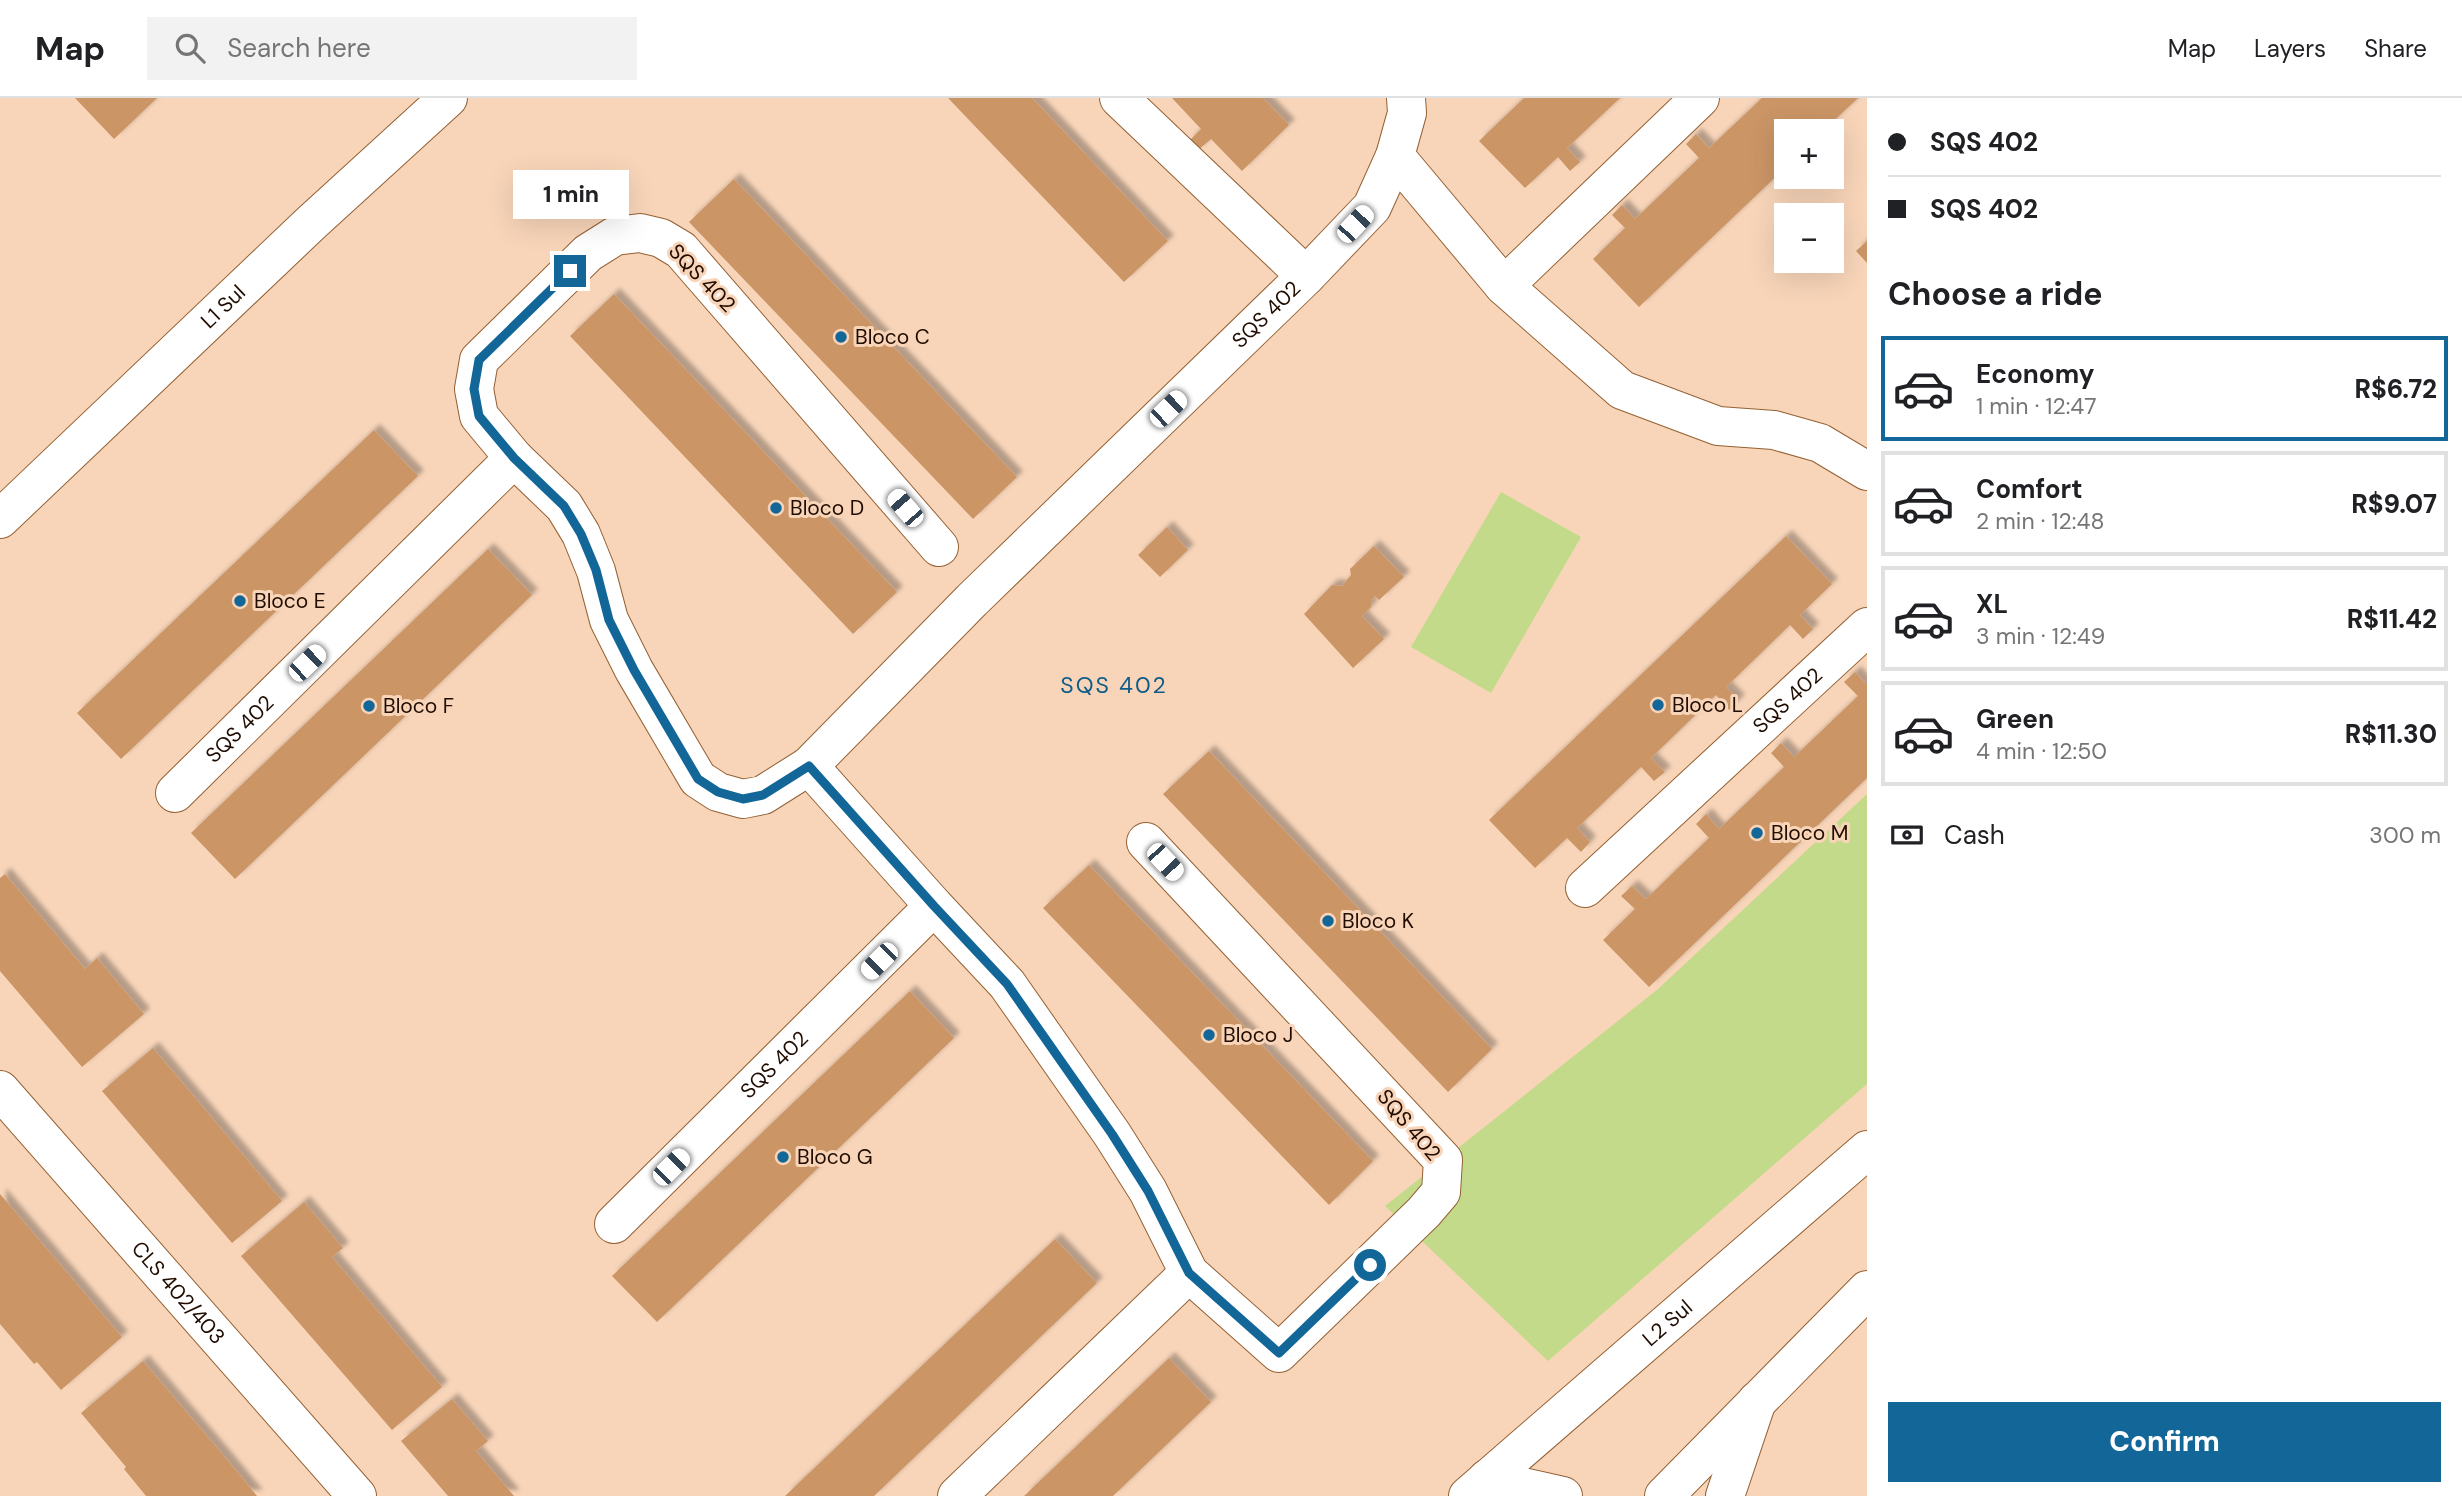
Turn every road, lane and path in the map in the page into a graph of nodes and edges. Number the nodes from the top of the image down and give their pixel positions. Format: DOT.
graph roads {
  1 [pos="448,98"];
  2 [pos="1119,98"];
  3 [pos="1406,98"];
  4 [pos="1700,98"];
  5 [pos="1395,156"];
  6 [pos="1306,276"];
  7 [pos="1504,286"];
  8 [pos="514,458"];
  9 [pos="1867,471"];
  10 [pos="0,519"];
  11 [pos="939,547"];
  12 [pos="1867,627"];
  13 [pos="809,766"];
  14 [pos="175,793"];
  15 [pos="1146,842"];
  16 [pos="1585,888"];
  17 [pos="934,906"];
  18 [pos="0,1090"];
  19 [pos="1867,1150"];
  20 [pos="614,1224"];
  21 [pos="1189,1273"];
  22 [pos="1867,1290"];
  23 [pos="1757,1401"];
  24 [pos="1477,1488"];
  25 [pos="356,1496"];
  26 [pos="957,1496"];
  27 [pos="1563,1496"];
  28 [pos="1664,1496"];
  29 [pos="1725,1496"];
  1 -- 10 [label="street, L1 Sul"];
  2 -- 6 [label="street, SQS 402"];
  3 -- 5 [label="street, SQS 402"];
  4 -- 7 [label="street"];
  5 -- 6 [label="street, SQS 402"];
  5 -- 7 [label="street"];
  6 -- 13 [label="street, SQS 402"];
  7 -- 9 [label="street"];
  8 -- 11 [label="street, SQS 402"];
  8 -- 13 [label="street, SQS 402"];
  8 -- 14 [label="street, SQS 402"];
  12 -- 16 [label="street, SQS 402"];
  13 -- 17 [label="street, SQS 402"];
  15 -- 21 [label="street, SQS 402"];
  17 -- 20 [label="street, SQS 402"];
  17 -- 21 [label="street, SQS 402"];
  18 -- 25 [label="street, CLS 402/403"];
  19 -- 24 [label="street, L2 Sul"];
  21 -- 26 [label="street"];
  22 -- 23 [label="street"];
  23 -- 28 [label="street"];
  23 -- 29 [label="street"];
  24 -- 27 [label="street"];
}
